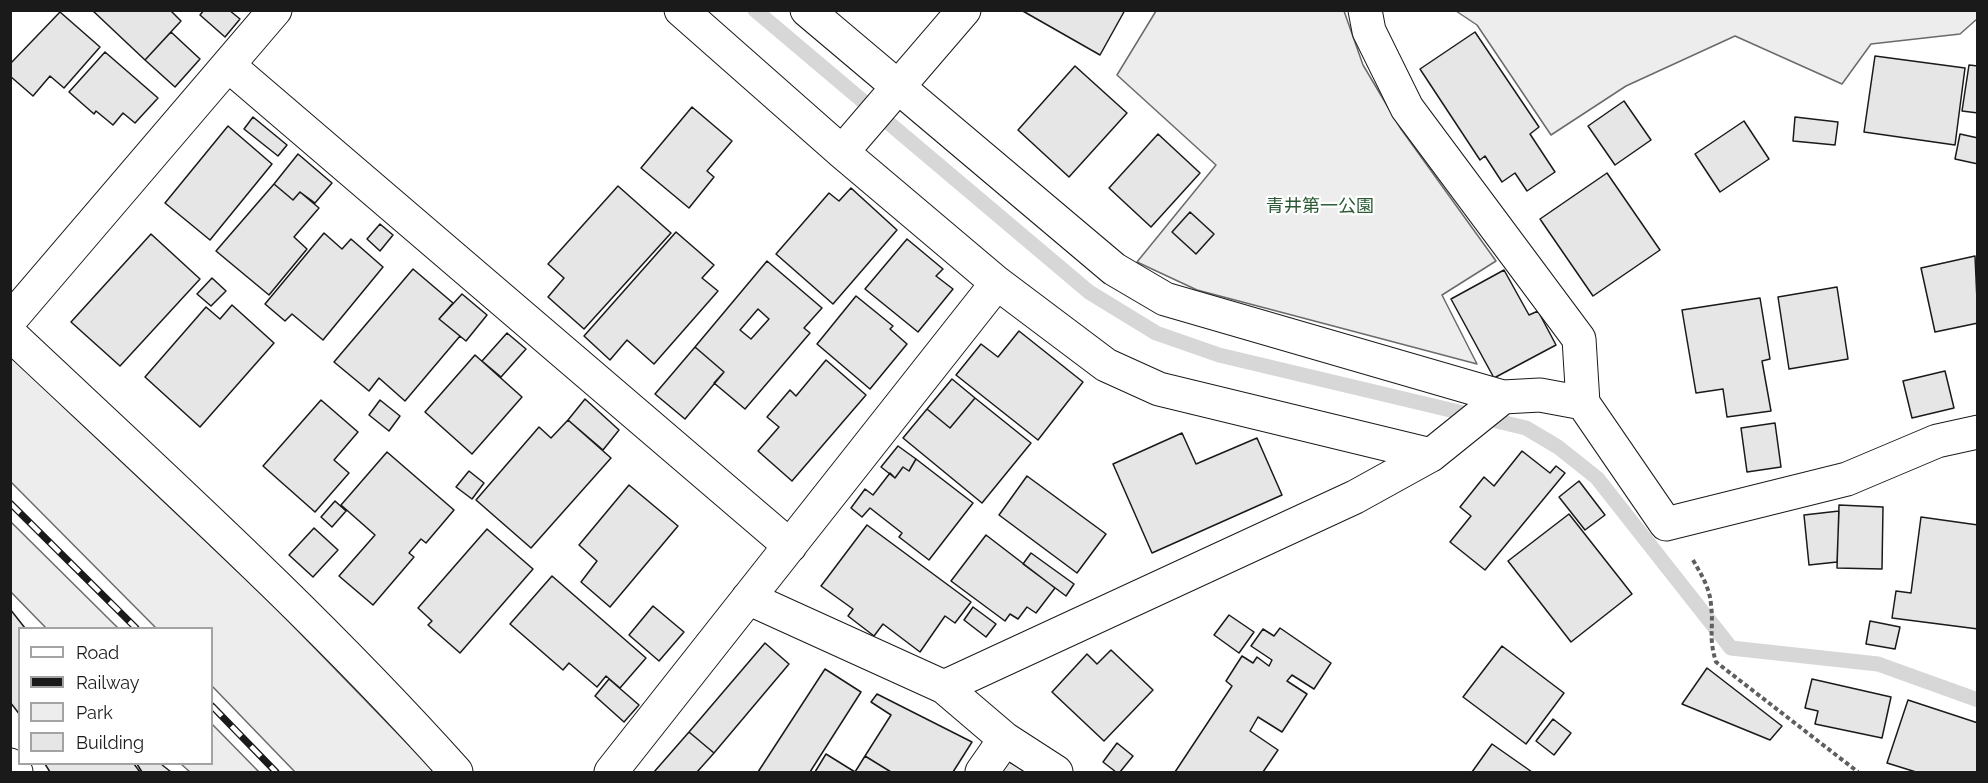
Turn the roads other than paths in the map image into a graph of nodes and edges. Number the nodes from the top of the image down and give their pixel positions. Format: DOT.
graph roads {
  1 [pos="274,10"];
  2 [pos="681,10"];
  3 [pos="807,10"];
  4 [pos="964,10"];
  5 [pos="1365,10"];
  6 [pos="228,65"];
  7 [pos="890,96"];
  8 [pos="850,142"];
  9 [pos="997,283"];
  10 [pos="10,320"];
  11 [pos="10,334"];
  12 [pos="1497,401"];
  13 [pos="1583,404"];
  14 [pos="1977,432"];
  15 [pos="1431,455"];
  16 [pos="790,546"];
  17 [pos="748,598"];
  18 [pos="944,687"];
  19 [pos="1005,740"];
  20 [pos="10,765"];
  21 [pos="16,772"];
  22 [pos="456,772"];
  23 [pos="610,772"];
  24 [pos="982,772"];
  25 [pos="1056,772"];
  1 -- 6 [label="street"];
  2 -- 8 [label="street"];
  3 -- 7 [label="street"];
  4 -- 7 [label="street"];
  5 -- 13 [label="street"];
  6 -- 10 [label="street"];
  6 -- 16 [label="street"];
  7 -- 8 [label="street"];
  7 -- 12 [label="street"];
  8 -- 9 [label="street"];
  9 -- 15 [label="street"];
  9 -- 16 [label="street"];
  11 -- 22 [label="street"];
  12 -- 13 [label="street"];
  12 -- 15 [label="street"];
  13 -- 14 [label="street"];
  15 -- 18 [label="street"];
  16 -- 17 [label="street"];
  17 -- 18 [label="street"];
  17 -- 23 [label="street"];
  18 -- 19 [label="street"];
  19 -- 24 [label="street"];
  19 -- 25 [label="street"];
  20 -- 21 [label="street"];
}
